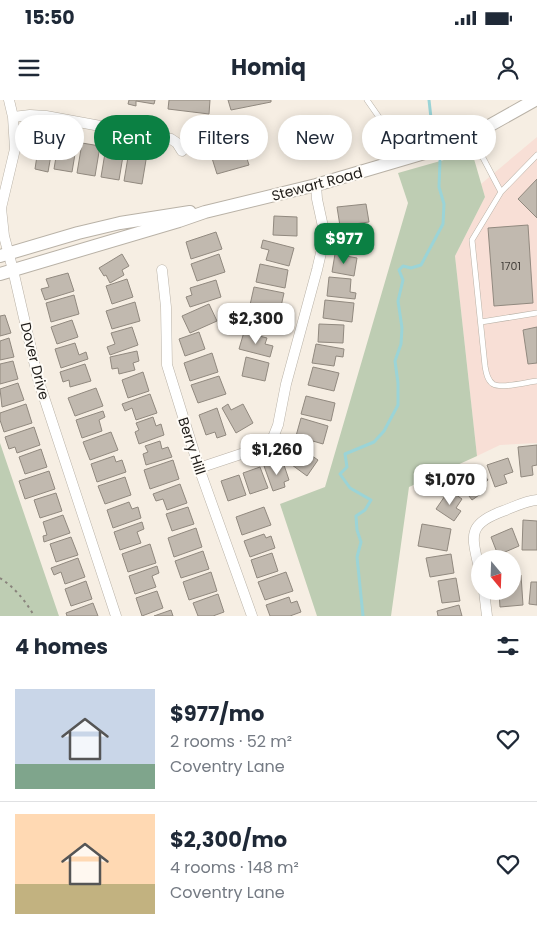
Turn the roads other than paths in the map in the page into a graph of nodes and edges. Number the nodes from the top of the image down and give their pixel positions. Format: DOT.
graph roads {
  1 [pos="9,100"];
  2 [pos="367,100"];
  3 [pos="535,100"];
  4 [pos="13,117"];
  5 [pos="496,122"];
  6 [pos="180,147"];
  7 [pos="537,155"];
  8 [pos="401,160"];
  9 [pos="483,160"];
  10 [pos="398,161"];
  11 [pos="316,185"];
  12 [pos="500,192"];
  13 [pos="205,212"];
  14 [pos="4,255"];
  15 [pos="13,270"];
  16 [pos="162,270"];
  17 [pos="0,274"];
  18 [pos="537,313"];
  19 [pos="481,322"];
  20 [pos="537,381"];
  21 [pos="199,468"];
  22 [pos="537,500"];
  23 [pos="475,550"];
  24 [pos="485,600"];
  25 [pos="116,616"];
  26 [pos="252,616"];
  27 [pos="487,616"];
  1 -- 4 [label="street, Dover Drive"];
  2 -- 10 [label="lane"];
  3 -- 5 [label="street, Stewart Road"];
  4 -- 6 [label="street"];
  4 -- 14 [label="street, Dover Drive"];
  7 -- 12 [label="lane"];
  8 -- 10 [label="street, Stewart Road"];
  9 -- 12 [label="lane"];
  10 -- 11 [label="street, Stewart Road"];
  11 -- 13 [label="street, Stewart Road"];
  11 -- 21 [label="street"];
  12 -- 19 [label="lane"];
  13 -- 14 [label="street, Stewart Road"];
  13 -- 15 [label="street, Stewart Road"];
  14 -- 15 [label="street, Dover Drive"];
  15 -- 17 [label="street, Stewart Road"];
  15 -- 25 [label="street, Dover Drive"];
  16 -- 21 [label="street, Berry Hill"];
  18 -- 19 [label="lane"];
  19 -- 20 [label="lane"];
  21 -- 26 [label="street, Berry Hill"];
  22 -- 23 [label="street"];
  24 -- 27 [label="street"];
}
